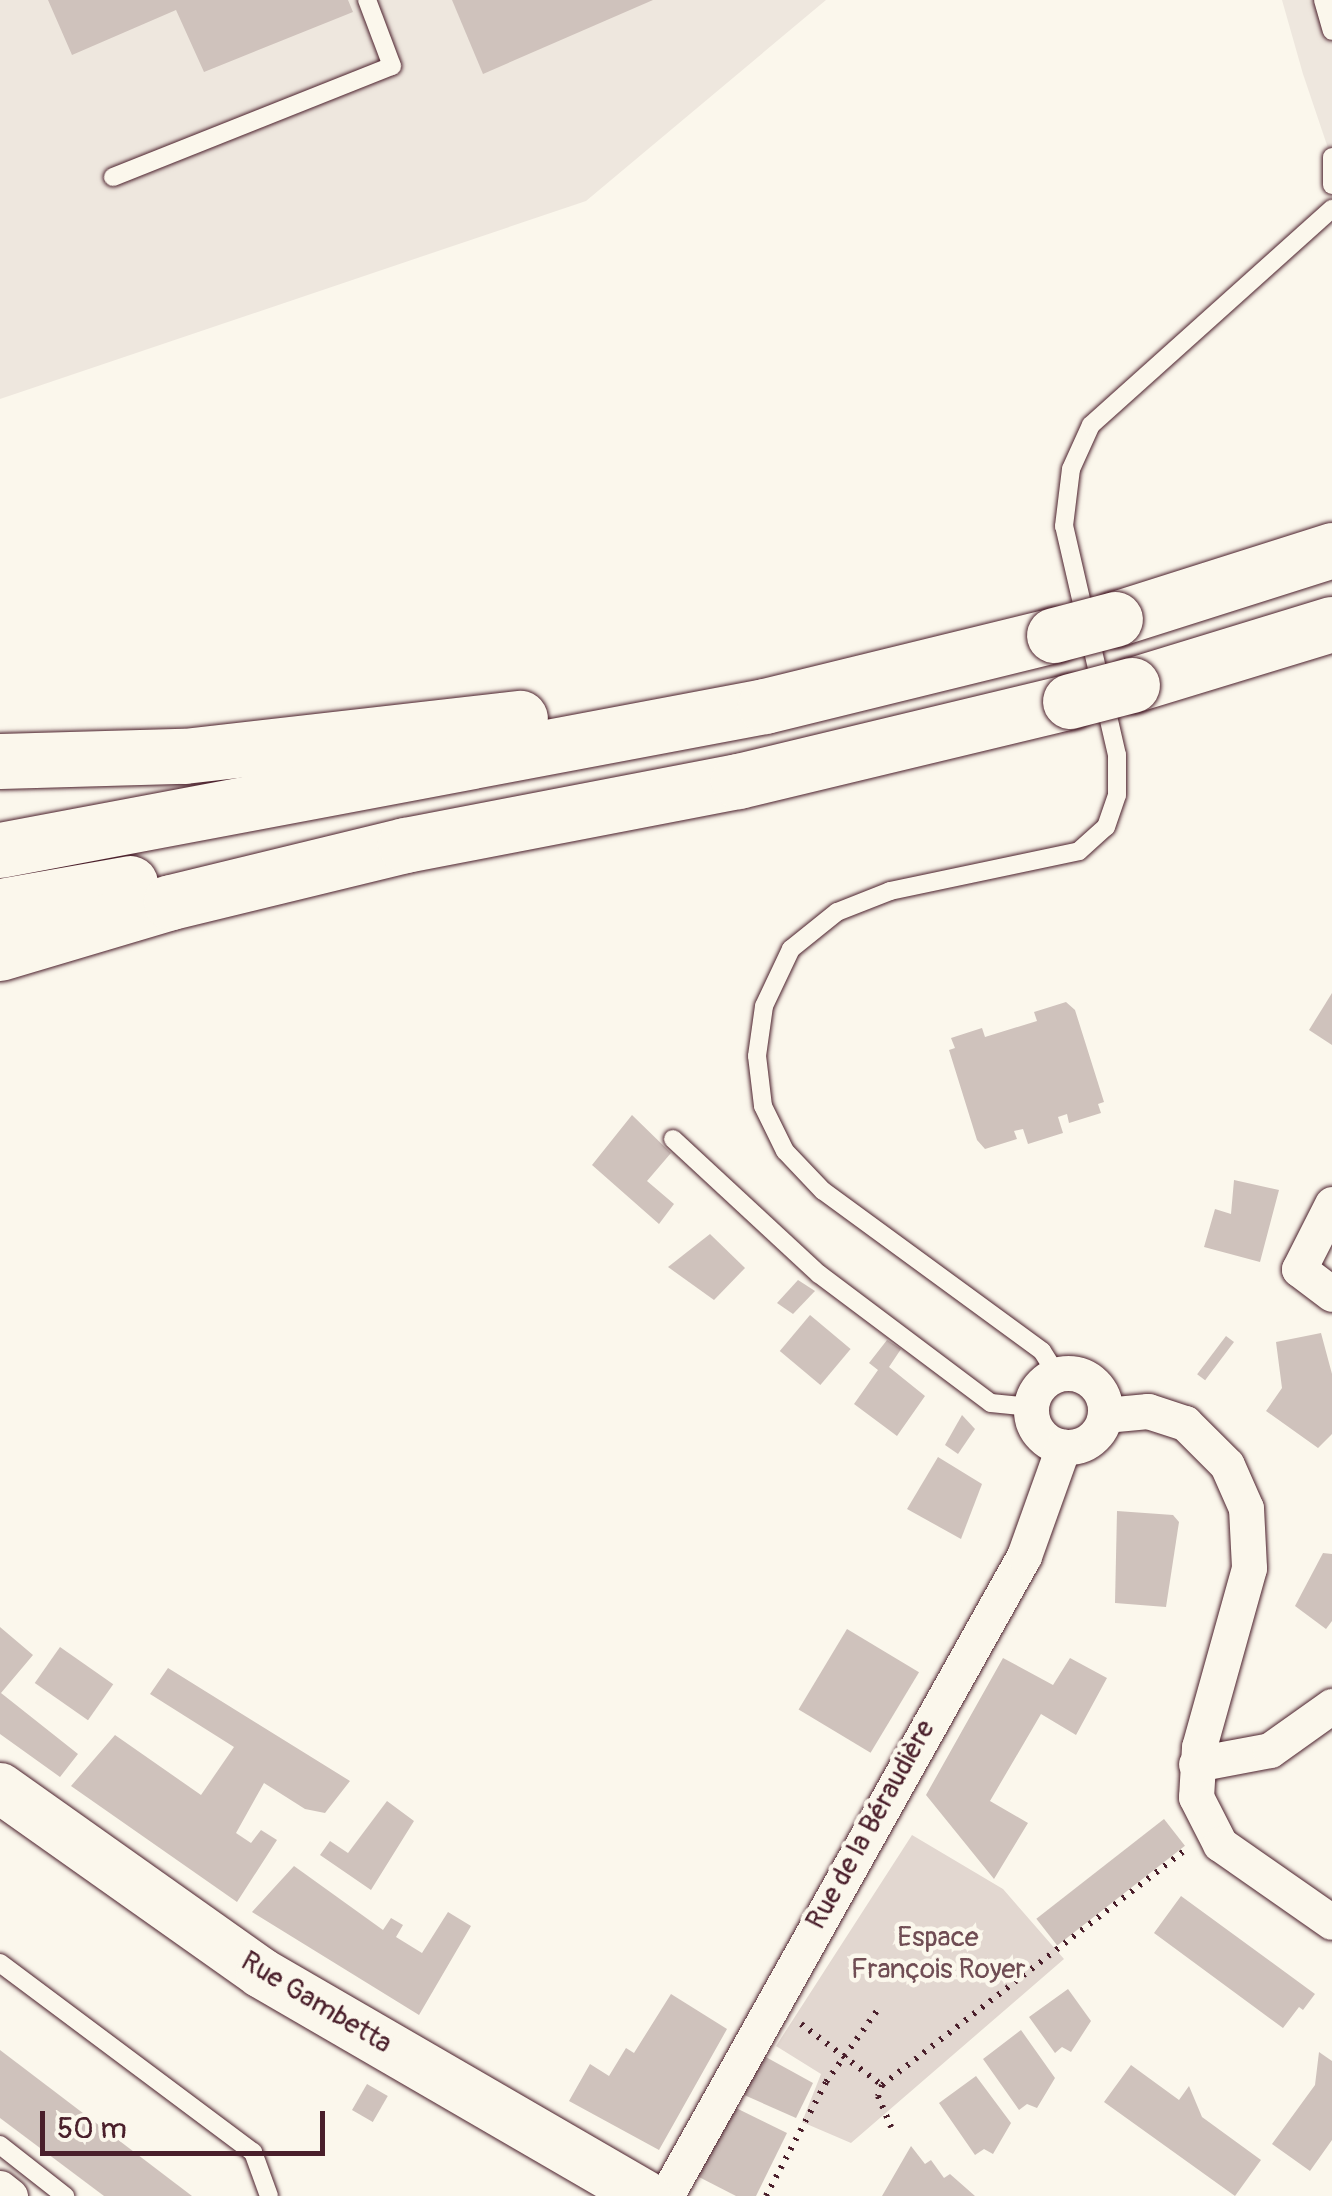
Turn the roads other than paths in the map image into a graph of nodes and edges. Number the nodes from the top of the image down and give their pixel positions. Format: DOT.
graph roads {
  1 [pos="367,0"];
  2 [pos="1323,0"];
  3 [pos="1332,31"];
  4 [pos="1332,156"];
  5 [pos="113,178"];
  6 [pos="1332,185"];
  7 [pos="1332,209"];
  8 [pos="1332,550"];
  9 [pos="1332,624"];
  10 [pos="968,659"];
  11 [pos="0,761"];
  12 [pos="404,845"];
  13 [pos="0,850"];
  14 [pos="0,906"];
  15 [pos="0,953"];
  16 [pos="673,1139"];
  17 [pos="1332,1204"];
  18 [pos="1332,1294"];
  19 [pos="1057,1375"];
  20 [pos="1031,1406"];
  21 [pos="1105,1415"];
  22 [pos="1063,1448"];
  23 [pos="1332,1706"];
  24 [pos="1196,1764"];
  25 [pos="0,1788"];
  26 [pos="1332,1922"];
  27 [pos="0,1963"];
  28 [pos="0,2145"];
  29 [pos="0,2188"];
  30 [pos="613,2189"];
  31 [pos="10,2196"];
  32 [pos="65,2196"];
  33 [pos="269,2196"];
  34 [pos="666,2196"];
  1 -- 5 [label="lane"];
  2 -- 3 [label="lane"];
  4 -- 6 [label="lane"];
  7 -- 19 [label="lane"];
  8 -- 10 [label="highway, bridge"];
  9 -- 12 [label="highway, bridge"];
  10 -- 11 [label="highway"];
  10 -- 13 [label="highway"];
  12 -- 14 [label="highway"];
  12 -- 15 [label="highway"];
  16 -- 20 [label="lane"];
  17 -- 18 [label="street"];
  19 -- 20 [label="street"];
  19 -- 21 [label="street"];
  20 -- 22 [label="street"];
  21 -- 22 [label="street"];
  21 -- 24 [label="street"];
  22 -- 34 [label="street, Rue de la Béraudière"];
  23 -- 24 [label="street"];
  24 -- 26 [label="street"];
  25 -- 30 [label="main road, Rue Gambetta"];
  27 -- 33 [label="lane"];
  28 -- 32 [label="lane"];
  29 -- 31 [label="street"];
}
